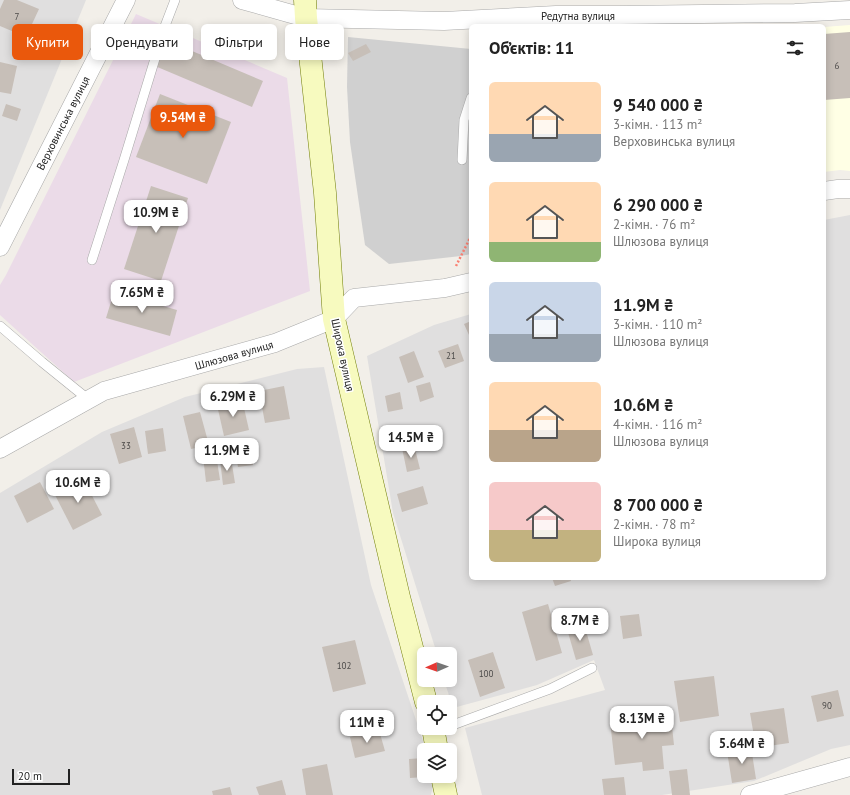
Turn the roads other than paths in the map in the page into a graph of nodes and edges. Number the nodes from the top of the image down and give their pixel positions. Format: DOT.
graph roads {
  1 [pos="126,0"];
  2 [pos="175,0"];
  3 [pos="242,0"];
  4 [pos="794,6"];
  5 [pos="305,9"];
  6 [pos="850,10"];
  7 [pos="444,21"];
  8 [pos="469,32"];
  9 [pos="469,104"];
  10 [pos="462,160"];
  11 [pos="850,189"];
  12 [pos="826,191"];
  13 [pos="0,247"];
  14 [pos="92,260"];
  15 [pos="469,282"];
  16 [pos="334,319"];
  17 [pos="0,326"];
  18 [pos="89,400"];
  19 [pos="0,449"];
  20 [pos="592,668"];
  21 [pos="424,695"];
  22 [pos="457,726"];
  23 [pos="850,767"];
  24 [pos="443,783"];
  25 [pos="446,795"];
  26 [pos="750,795"];
  1 -- 13 [label="street, Верховинська вулиця"];
  2 -- 14 [label="lane"];
  3 -- 5 [label="street"];
  4 -- 6 [label="street, Редутна вулиця"];
  4 -- 7 [label="street, Редутна вулиця"];
  5 -- 7 [label="street, Редутна вулиця"];
  5 -- 16 [label="main road, Широка вулиця"];
  7 -- 8 [label="street"];
  9 -- 10 [label="lane"];
  11 -- 12 [label="street"];
  15 -- 16 [label="street, Шлюзова вулиця"];
  16 -- 18 [label="street, Шлюзова вулиця"];
  16 -- 21 [label="main road, Широка вулиця"];
  17 -- 18 [label="lane"];
  18 -- 19 [label="street, Шлюзова вулиця"];
  20 -- 22 [label="lane"];
  23 -- 26 [label="street"];
  24 -- 25 [label="main road"];
}
